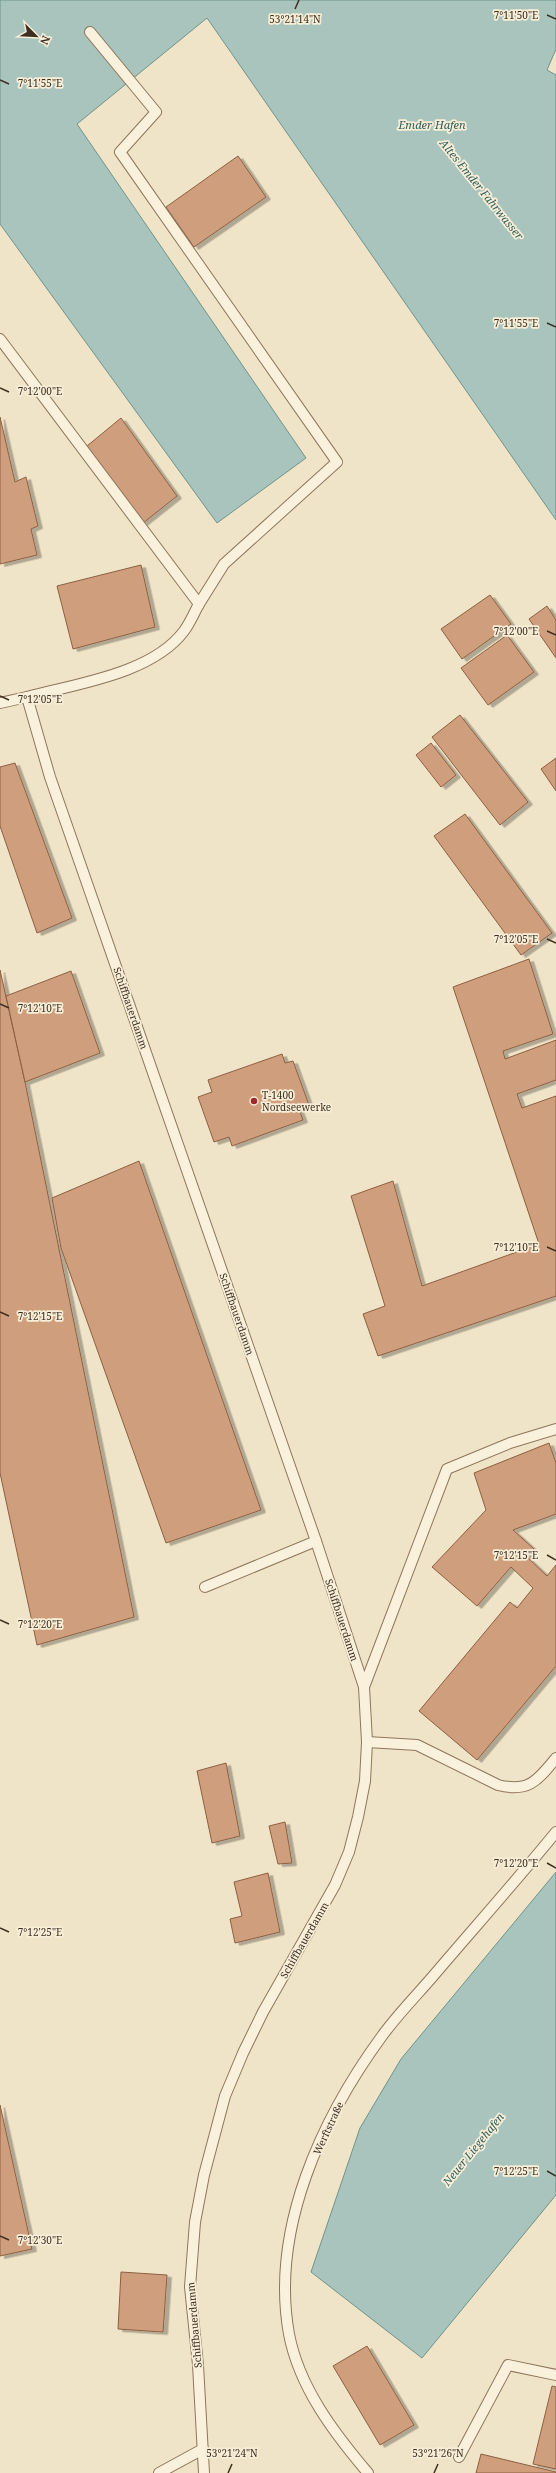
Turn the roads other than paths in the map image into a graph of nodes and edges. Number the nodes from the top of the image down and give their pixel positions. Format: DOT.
graph roads {
  1 [pos="90,32"];
  2 [pos="0,339"];
  3 [pos="199,604"];
  4 [pos="27,697"];
  5 [pos="0,703"];
  6 [pos="556,1430"];
  7 [pos="316,1541"];
  8 [pos="205,1587"];
  9 [pos="364,1687"];
  10 [pos="367,1742"];
  11 [pos="556,1758"];
  12 [pos="556,1832"];
  13 [pos="556,2375"];
  14 [pos="203,2449"];
  15 [pos="459,2457"];
  16 [pos="159,2473"];
  17 [pos="204,2473"];
  18 [pos="207,2473"];
  19 [pos="211,2473"];
  20 [pos="368,2473"];
  1 -- 3 [label="lane"];
  2 -- 3 [label="lane"];
  3 -- 4 [label="lane"];
  4 -- 5 [label="lane"];
  4 -- 7 [label="lane, Schiffbauerdamm"];
  6 -- 9 [label="lane"];
  7 -- 8 [label="lane"];
  7 -- 9 [label="lane, Schiffbauerdamm"];
  9 -- 10 [label="lane, Schiffbauerdamm"];
  10 -- 11 [label="lane"];
  10 -- 14 [label="lane, Schiffbauerdamm"];
  12 -- 20 [label="lane, Werftstraße"];
  13 -- 15 [label="lane"];
  14 -- 16 [label="lane"];
  14 -- 17 [label="lane, Schiffbauerdamm"];
  14 -- 18 [label="lane"];
  14 -- 19 [label="lane"];
}
